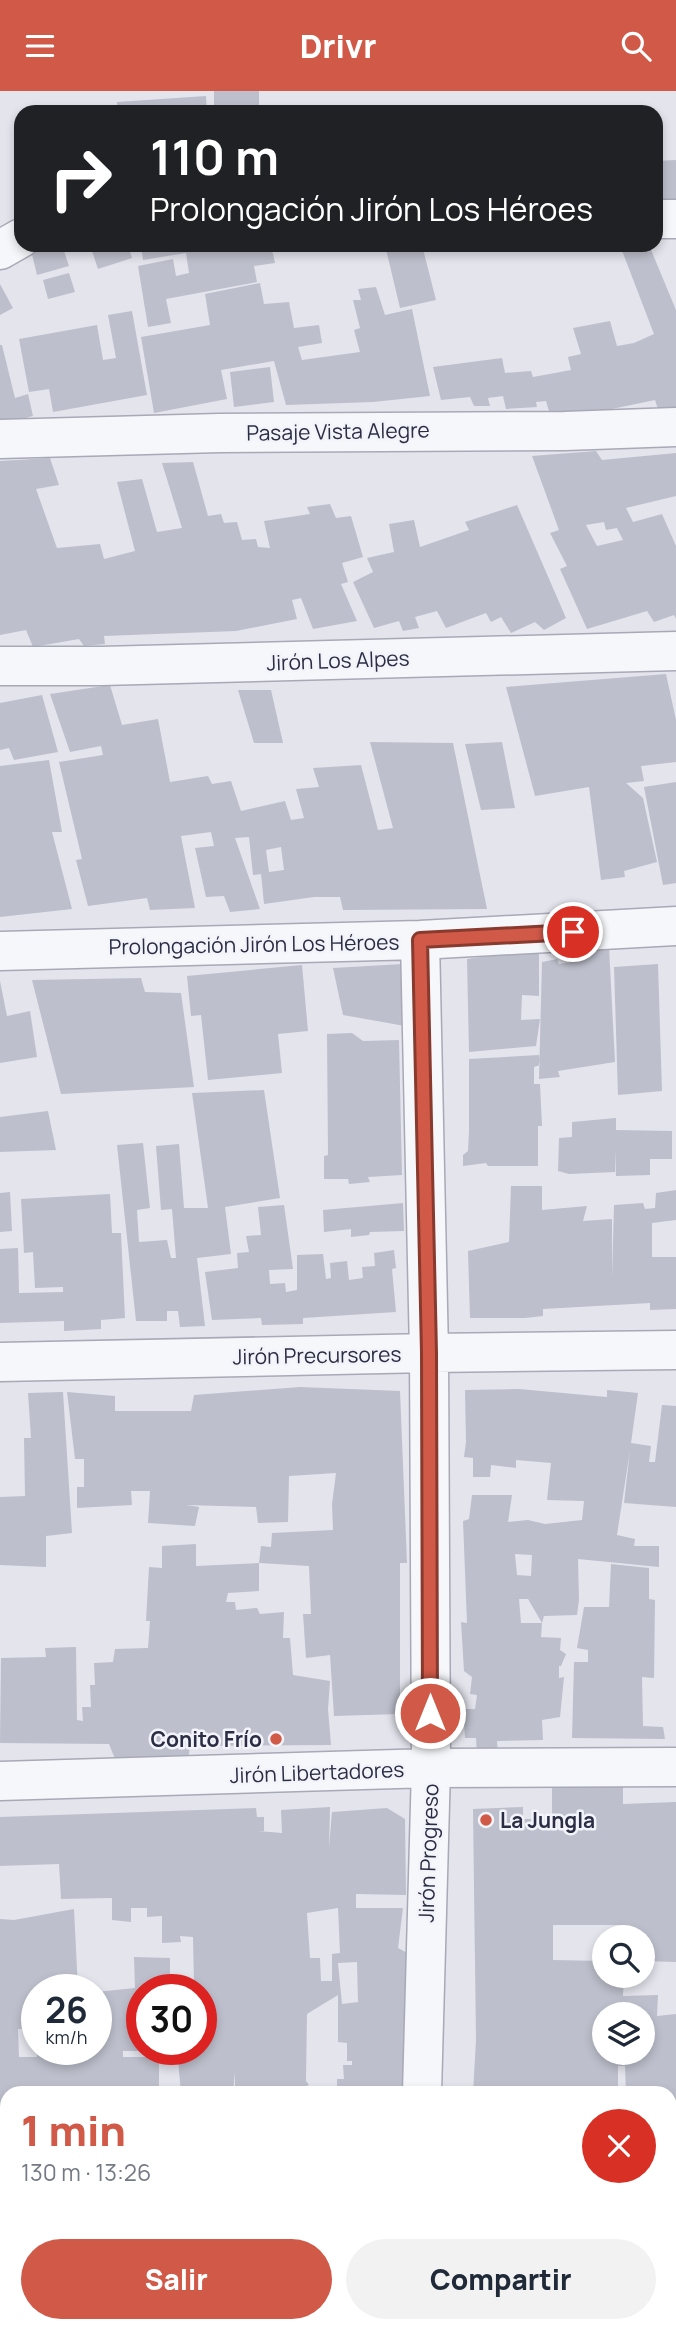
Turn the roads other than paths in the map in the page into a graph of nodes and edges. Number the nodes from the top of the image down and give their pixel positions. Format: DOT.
graph roads {
  1 [pos="676,427"];
  2 [pos="0,439"];
  3 [pos="676,651"];
  4 [pos="0,666"];
  5 [pos="676,926"];
  6 [pos="420,940"];
  7 [pos="0,951"];
  8 [pos="676,1350"];
  9 [pos="429,1353"];
  10 [pos="0,1362"];
  11 [pos="676,1767"];
  12 [pos="431,1769"];
  13 [pos="0,1780"];
  14 [pos="422,2086"];
  1 -- 2 [label="street, Pasaje Vista Alegre"];
  3 -- 4 [label="street, Jirón Los Alpes"];
  5 -- 6 [label="street, Prolongación Jirón Los Héroes"];
  6 -- 7 [label="street, Prolongación Jirón Los Héroes"];
  6 -- 9 [label="street, Jirón Progreso"];
  8 -- 9 [label="street, Jirón Precursores"];
  9 -- 10 [label="street, Jirón Precursores"];
  9 -- 12 [label="street, Jirón Progreso"];
  11 -- 12 [label="street, Jirón Libertadores"];
  12 -- 13 [label="street, Jirón Libertadores"];
  12 -- 14 [label="street, Jirón Progreso"];
}
